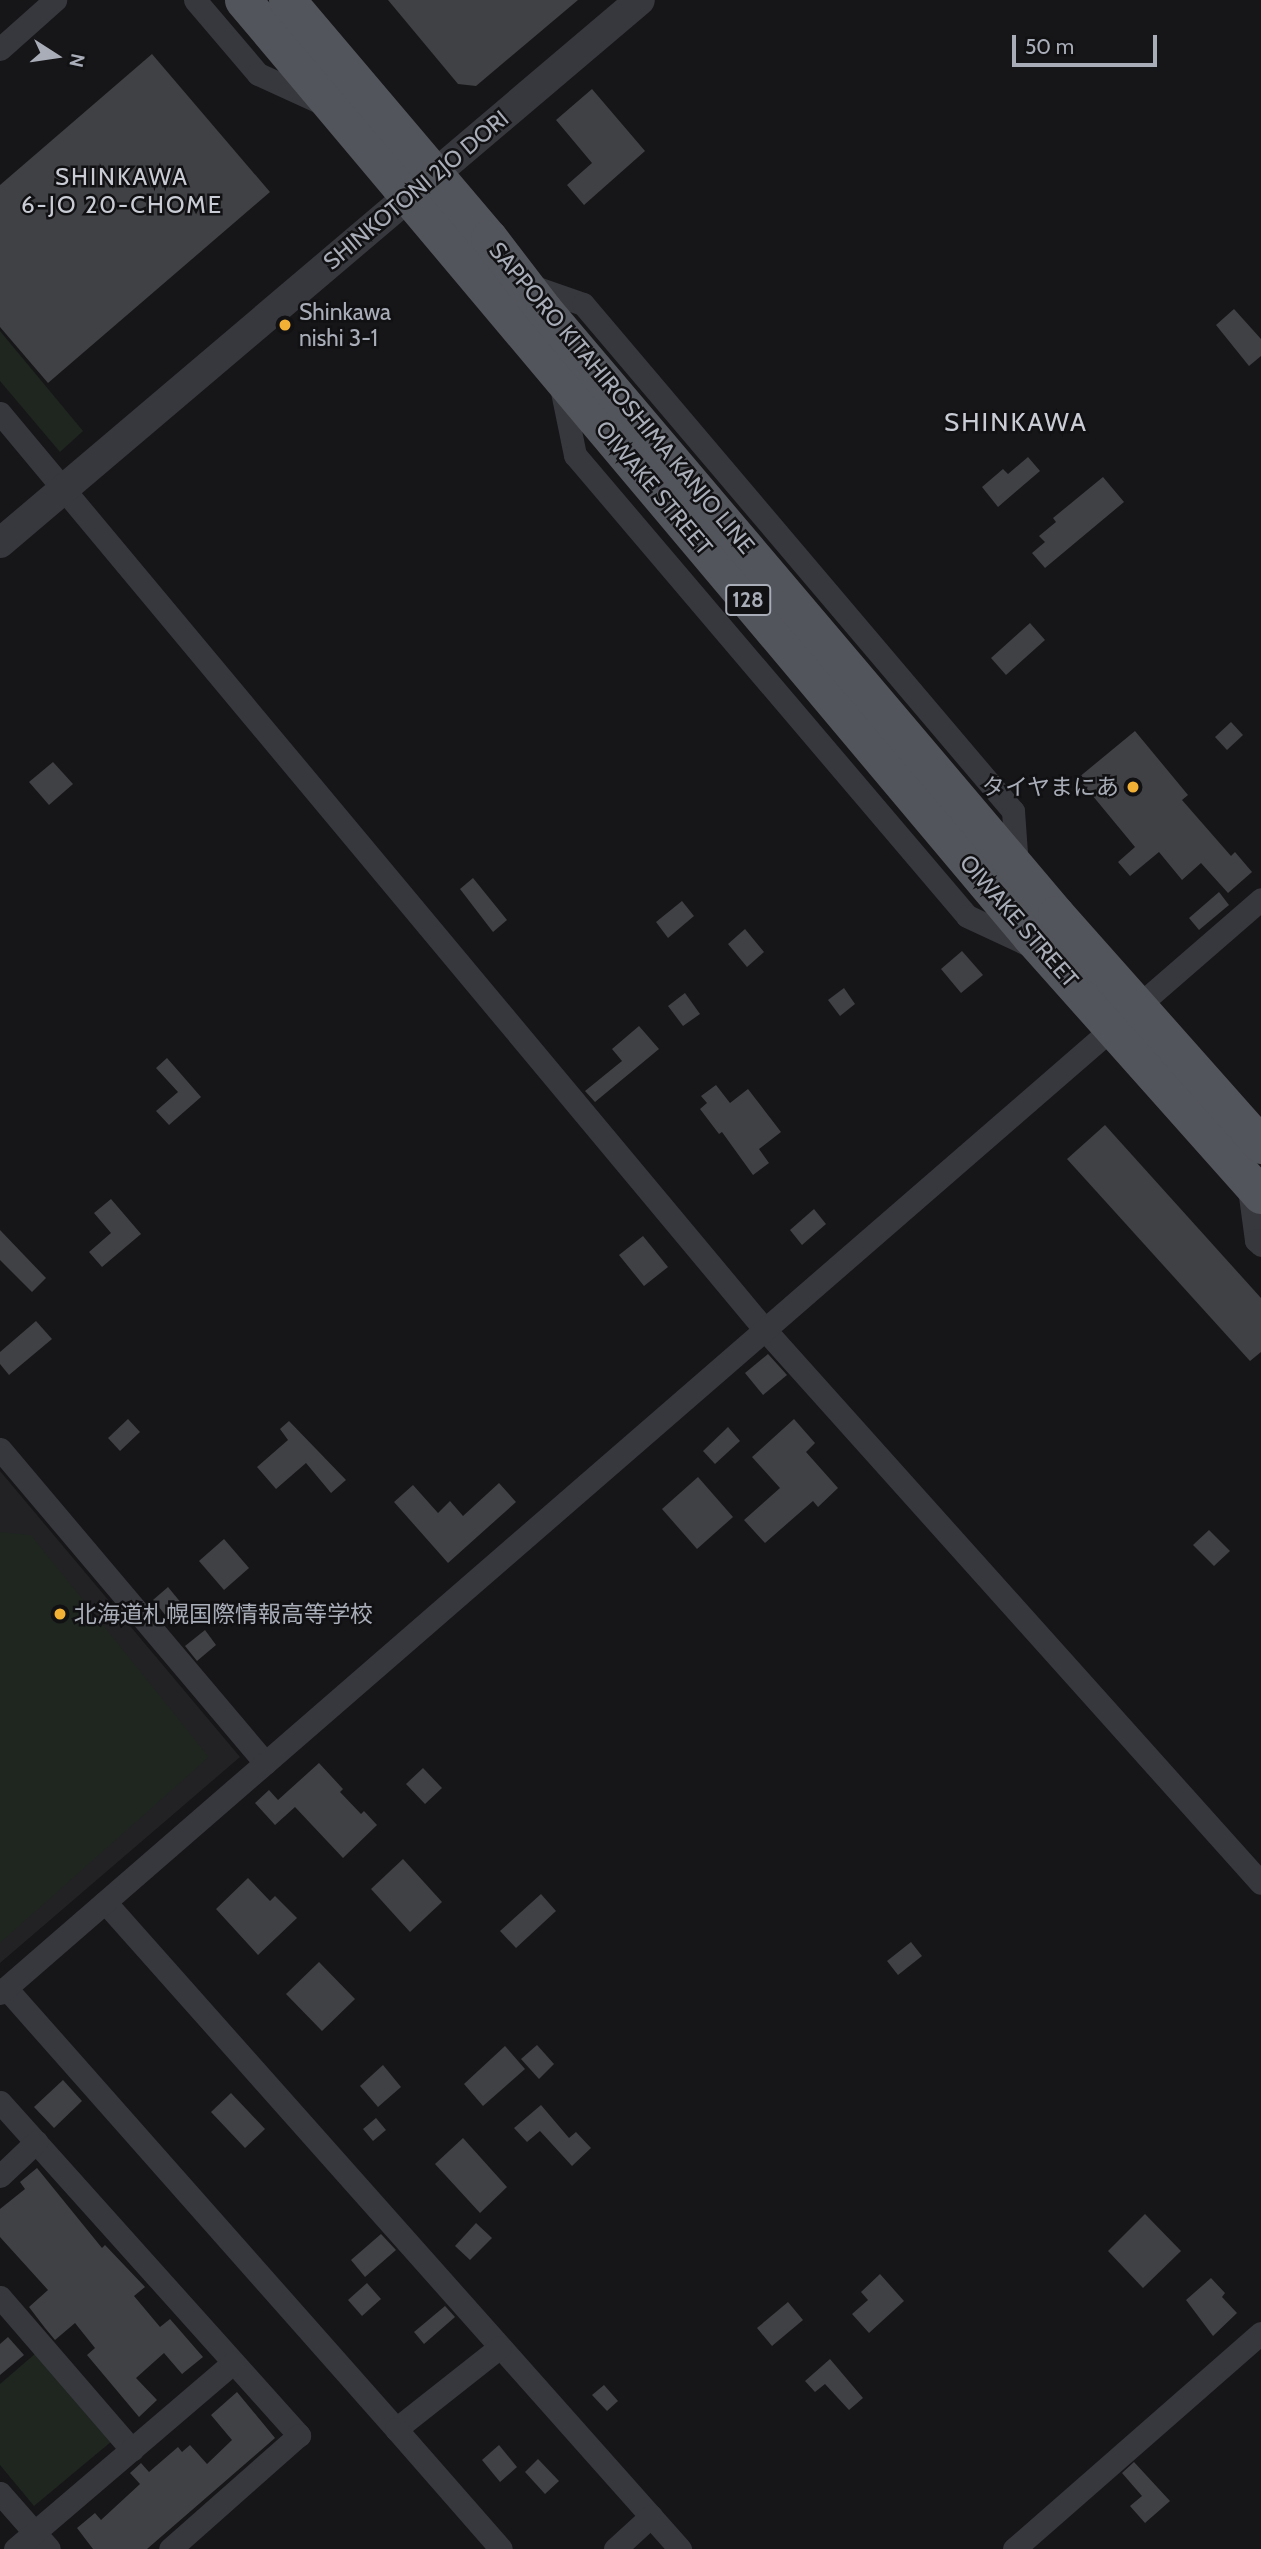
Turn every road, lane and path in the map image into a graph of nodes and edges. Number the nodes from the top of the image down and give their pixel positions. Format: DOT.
graph roads {
  1 [pos="55,0"];
  2 [pos="195,0"];
  3 [pos="243,0"];
  4 [pos="287,0"];
  5 [pos="640,0"];
  6 [pos="0,49"];
  7 [pos="335,108"];
  8 [pos="421,186"];
  9 [pos="0,413"];
  10 [pos="64,489"];
  11 [pos="0,543"];
  12 [pos="1261,899"];
  13 [pos="1125,1017"];
  14 [pos="1225,1104"];
  15 [pos="1261,1119"];
  16 [pos="1261,1145"];
  17 [pos="1254,1187"];
  18 [pos="1261,1245"];
  19 [pos="766,1331"];
  20 [pos="0,1449"];
  21 [pos="265,1763"];
  22 [pos="1261,1883"];
  23 [pos="105,1902"];
  24 [pos="3,1991"];
  25 [pos="0,2102"];
  26 [pos="36,2143"];
  27 [pos="0,2176"];
  28 [pos="0,2297"];
  29 [pos="1261,2333"];
  30 [pos="500,2347"];
  31 [pos="233,2362"];
  32 [pos="396,2429"];
  33 [pos="132,2450"];
  34 [pos="0,2493"];
  35 [pos="651,2516"];
  36 [pos="41,2541"];
  37 [pos="15,2549"];
  38 [pos="170,2549"];
  39 [pos="502,2549"];
  40 [pos="615,2549"];
  41 [pos="680,2549"];
  42 [pos="1014,2549"];
  1 -- 6 [label="street"];
  2 -- 7 [label="street"];
  3 -- 7 [label="main road, OIWAKE STREET / 128"];
  4 -- 8 [label="main road, SAPPORO KITAHIROSHIMA KANJO LINE / 128"];
  5 -- 8 [label="street, SHINKOTONI 2JO DORI"];
  7 -- 8 [label="main road, OIWAKE STREET / 128"];
  8 -- 10 [label="street, SHINKOTONI 2JO DORI"];
  8 -- 13 [label="main road, SAPPORO KITAHIROSHIMA KANJO LINE / 128"];
  8 -- 13 [label="main road, OIWAKE STREET / 128"];
  9 -- 10 [label="street"];
  10 -- 11 [label="street, SHINKOTONI 2JO DORI"];
  10 -- 19 [label="street"];
  12 -- 13 [label="street"];
  13 -- 14 [label="main road, SAPPORO KITAHIROSHIMA KANJO LINE / 128"];
  13 -- 17 [label="main road, OIWAKE STREET / 128"];
  13 -- 19 [label="street"];
  14 -- 15 [label="street"];
  14 -- 16 [label="main road, SAPPORO KITAHIROSHIMA KANJO LINE / 128"];
  17 -- 18 [label="street"];
  19 -- 21 [label="street"];
  19 -- 22 [label="street"];
  20 -- 21 [label="street"];
  21 -- 23 [label="street"];
  23 -- 24 [label="street"];
  23 -- 30 [label="street"];
  24 -- 32 [label="street"];
  25 -- 26 [label="street"];
  26 -- 27 [label="street"];
  26 -- 31 [label="street"];
  28 -- 33 [label="street"];
  29 -- 42 [label="street"];
  30 -- 32 [label="street"];
  30 -- 35 [label="street"];
  31 -- 33 [label="street"];
  31 -- 38 [label="street"];
  32 -- 39 [label="street"];
  33 -- 36 [label="street"];
  34 -- 36 [label="street"];
  35 -- 40 [label="street"];
  35 -- 41 [label="street"];
  36 -- 37 [label="street"];
}
